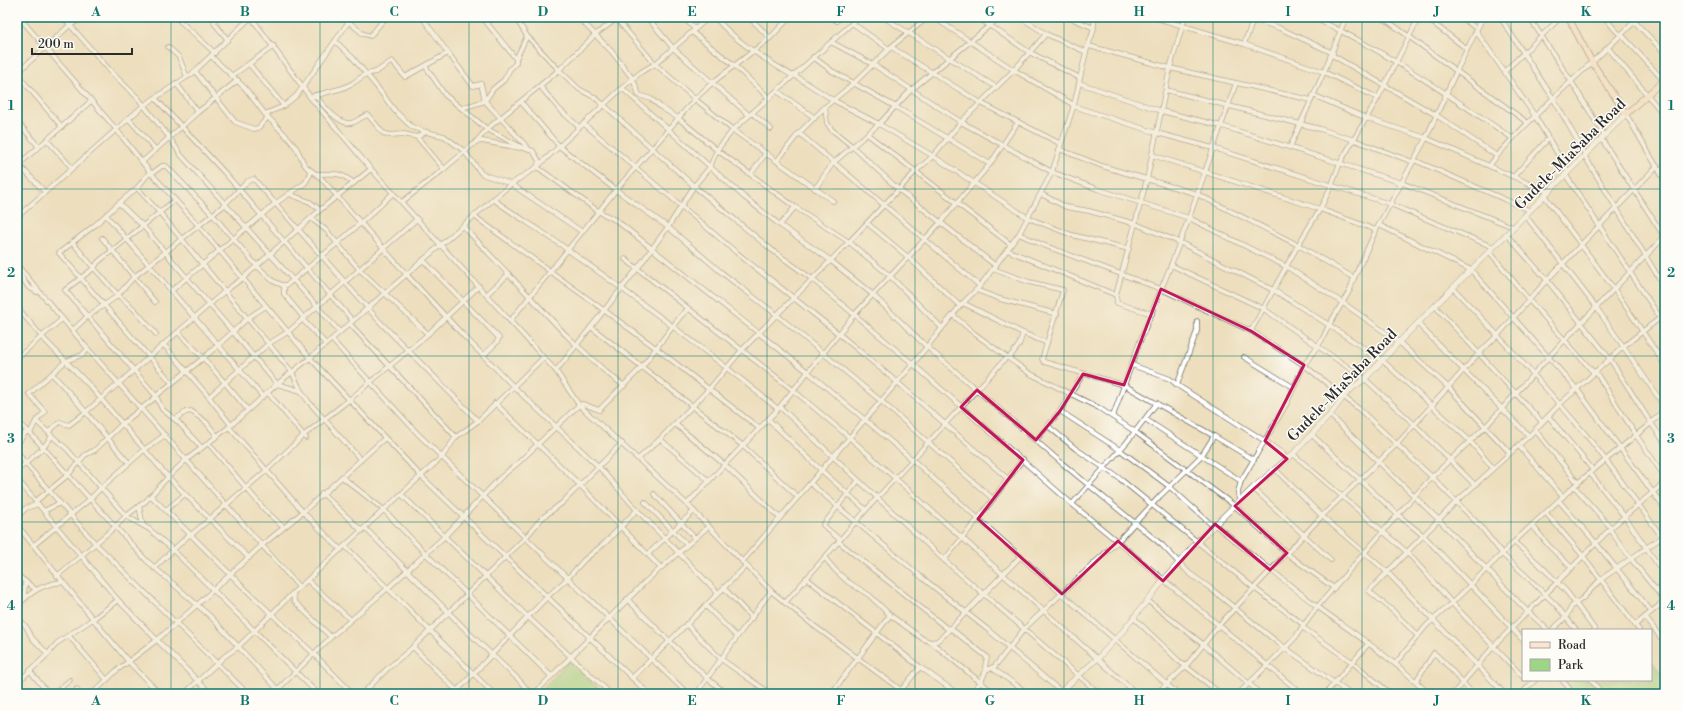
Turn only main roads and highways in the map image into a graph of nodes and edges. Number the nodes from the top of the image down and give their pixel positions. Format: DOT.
graph roads {
  1 [pos="1568,17"];
  2 [pos="1664,80"];
  1 -- 2 [label="main road, Gudele-MiaSaba Road"];
}
